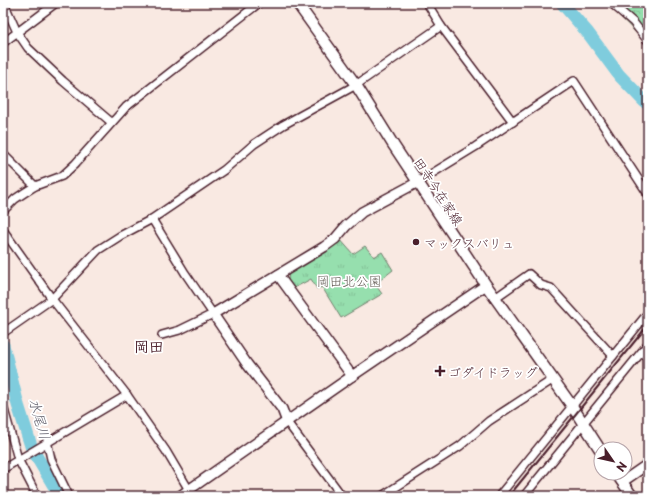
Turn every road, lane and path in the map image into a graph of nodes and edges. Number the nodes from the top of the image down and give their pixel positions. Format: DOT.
graph roads {
  1 [pos="4,3"];
  2 [pos="56,3"];
  3 [pos="259,3"];
  4 [pos="297,3"];
  5 [pos="427,3"];
  6 [pos="610,3"];
  7 [pos="441,26"];
  8 [pos="17,32"];
  9 [pos="648,41"];
  10 [pos="3,43"];
  11 [pos="356,84"];
  12 [pos="112,122"];
  13 [pos="513,122"];
  14 [pos="3,154"];
  15 [pos="418,182"];
  16 [pos="36,186"];
  17 [pos="648,194"];
  18 [pos="3,211"];
  19 [pos="152,219"];
  20 [pos="3,230"];
  21 [pos="278,275"];
  22 [pos="486,285"];
  23 [pos="495,298"];
  24 [pos="52,299"];
  25 [pos="648,313"];
  26 [pos="213,314"];
  27 [pos="3,333"];
  28 [pos="162,335"];
  29 [pos="648,344"];
  30 [pos="613,356"];
  31 [pos="352,376"];
  32 [pos="552,380"];
  33 [pos="127,394"];
  34 [pos="3,406"];
  35 [pos="572,406"];
  36 [pos="287,422"];
  37 [pos="582,424"];
  38 [pos="47,441"];
  39 [pos="594,441"];
  40 [pos="18,459"];
  41 [pos="648,464"];
  42 [pos="3,468"];
  43 [pos="633,471"];
  44 [pos="622,481"];
  45 [pos="189,490"];
  46 [pos="37,496"];
  47 [pos="69,496"];
  48 [pos="180,496"];
  49 [pos="342,496"];
  50 [pos="382,496"];
  51 [pos="499,496"];
  52 [pos="524,496"];
  53 [pos="632,496"];
  1 -- 8 [label="street"];
  2 -- 8 [label="street"];
  3 -- 12 [label="street"];
  4 -- 11 [label="main road, 田寺今在家線"];
  5 -- 7 [label="street"];
  6 -- 9 [label="street"];
  7 -- 11 [label="street"];
  7 -- 13 [label="street"];
  8 -- 10 [label="street"];
  8 -- 12 [label="street"];
  11 -- 15 [label="main road, 田寺今在家線"];
  11 -- 19 [label="street"];
  12 -- 16 [label="street"];
  13 -- 15 [label="street"];
  13 -- 17 [label="street"];
  14 -- 16 [label="street"];
  15 -- 21 [label="street"];
  15 -- 22 [label="main road, 田寺今在家線"];
  16 -- 18 [label="street"];
  19 -- 24 [label="street"];
  19 -- 26 [label="street"];
  20 -- 24 [label="street"];
  21 -- 26 [label="street"];
  21 -- 31 [label="street"];
  22 -- 23 [label="main road, 田寺今在家線"];
  22 -- 31 [label="street"];
  23 -- 30 [label="street"];
  23 -- 32 [label="main road, 田寺今在家線"];
  24 -- 27 [label="street"];
  24 -- 33 [label="street"];
  25 -- 30 [label="street"];
  26 -- 28 [label="street"];
  26 -- 36 [label="street"];
  29 -- 37 [label="street"];
  30 -- 35 [label="street"];
  31 -- 36 [label="street"];
  32 -- 35 [label="main road, 田寺今在家線"];
  32 -- 50 [label="street"];
  33 -- 38 [label="street"];
  33 -- 45 [label="street"];
  34 -- 40 [label="street"];
  35 -- 37 [label="main road, 田寺今在家線"];
  35 -- 51 [label="street"];
  36 -- 45 [label="street"];
  36 -- 49 [label="street"];
  37 -- 39 [label="main road, 田寺今在家線"];
  37 -- 52 [label="street"];
  38 -- 40 [label="street"];
  38 -- 47 [label="street"];
  40 -- 42 [label="street"];
  40 -- 46 [label="street"];
  41 -- 43 [label="street"];
  44 -- 53 [label="main road"];
  45 -- 48 [label="street"];
}
